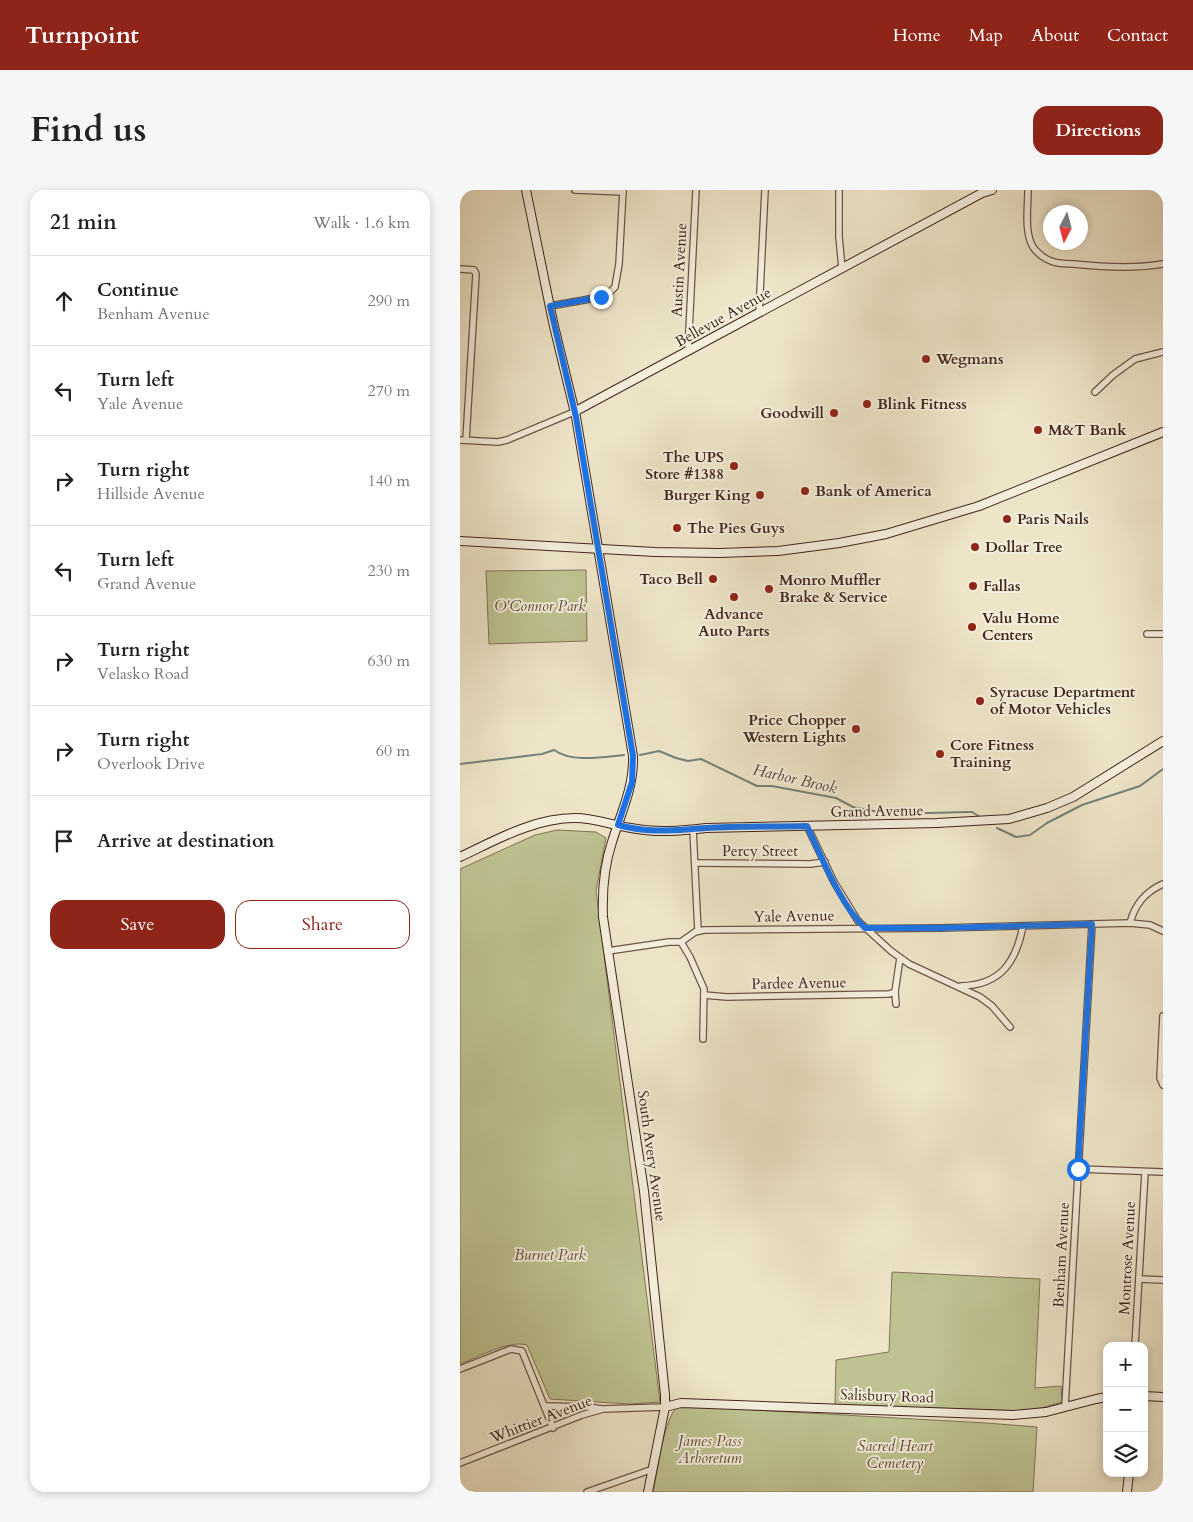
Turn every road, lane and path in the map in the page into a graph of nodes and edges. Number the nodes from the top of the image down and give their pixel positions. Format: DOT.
graph roads {
  1 [pos="526,190"];
  2 [pos="575,190"];
  3 [pos="696,190"];
  4 [pos="765,190"];
  5 [pos="839,190"];
  6 [pos="992,190"];
  7 [pos="1028,190"];
  8 [pos="623,191"];
  9 [pos="1163,264"];
  10 [pos="842,268"];
  11 [pos="460,269"];
  12 [pos="550,306"];
  13 [pos="759,313"];
  14 [pos="688,351"];
  15 [pos="1163,352"];
  16 [pos="1095,392"];
  17 [pos="574,412"];
  18 [pos="1163,432"];
  19 [pos="463,440"];
  20 [pos="460,541"];
  21 [pos="597,548"];
  22 [pos="1147,634"];
  23 [pos="1163,634"];
  24 [pos="1163,741"];
  25 [pos="618,825"];
  26 [pos="807,826"];
  27 [pos="694,830"];
  28 [pos="460,857"];
  29 [pos="825,862"];
  30 [pos="696,863"];
  31 [pos="1163,884"];
  32 [pos="1130,922"];
  33 [pos="1092,924"];
  34 [pos="1023,926"];
  35 [pos="865,928"];
  36 [pos="698,931"];
  37 [pos="1163,931"];
  38 [pos="681,942"];
  39 [pos="608,951"];
  40 [pos="900,958"];
  41 [pos="960,986"];
  42 [pos="895,992"];
  43 [pos="704,995"];
  44 [pos="896,1004"];
  45 [pos="1163,1016"];
  46 [pos="1010,1027"];
  47 [pos="703,1039"];
  48 [pos="1163,1084"];
  49 [pos="1078,1169"];
  50 [pos="1145,1172"];
  51 [pos="1163,1172"];
  52 [pos="1139,1279"];
  53 [pos="1163,1280"];
  54 [pos="1135,1342"];
  55 [pos="460,1369"];
  56 [pos="1148,1396"];
  57 [pos="1163,1397"];
  58 [pos="1103,1398"];
  59 [pos="545,1406"];
  60 [pos="665,1407"];
  61 [pos="1065,1407"];
  62 [pos="603,1409"];
  63 [pos="553,1428"];
  64 [pos="460,1463"];
  65 [pos="653,1469"];
  66 [pos="1129,1477"];
  67 [pos="587,1492"];
  68 [pos="648,1492"];
  69 [pos="1127,1492"];
  1 -- 12 [label="street, South Avery Avenue"];
  2 -- 8 [label="street"];
  3 -- 14 [label="street, Austin Avenue"];
  4 -- 13 [label="street"];
  5 -- 10 [label="street"];
  6 -- 10 [label="street, Bellevue Avenue"];
  7 -- 9 [label="street"];
  8 -- 12 [label="street"];
  10 -- 13 [label="street, Bellevue Avenue"];
  11 -- 19 [label="street"];
  12 -- 17 [label="street, South Avery Avenue"];
  13 -- 14 [label="street, Bellevue Avenue"];
  14 -- 17 [label="street, Bellevue Avenue"];
  15 -- 16 [label="street"];
  17 -- 19 [label="street, Bellevue Avenue"];
  17 -- 21 [label="street, South Avery Avenue"];
  18 -- 21 [label="street"];
  20 -- 21 [label="street"];
  21 -- 25 [label="street, South Avery Avenue"];
  22 -- 23 [label="street"];
  24 -- 26 [label="street, Grand Avenue"];
  25 -- 27 [label="street, Grand Avenue"];
  25 -- 28 [label="street, Grand Avenue"];
  25 -- 39 [label="street, South Avery Avenue"];
  26 -- 27 [label="street, Grand Avenue"];
  26 -- 29 [label="street"];
  27 -- 30 [label="street"];
  29 -- 30 [label="street, Percy Street"];
  29 -- 35 [label="street"];
  30 -- 36 [label="street"];
  31 -- 32 [label="street"];
  32 -- 33 [label="street, Yale Avenue"];
  32 -- 37 [label="street, Yale Avenue"];
  33 -- 34 [label="street, Yale Avenue"];
  33 -- 49 [label="street, Benham Avenue"];
  34 -- 35 [label="street, Yale Avenue"];
  34 -- 41 [label="street"];
  35 -- 36 [label="street, Yale Avenue"];
  35 -- 40 [label="street"];
  36 -- 38 [label="street"];
  38 -- 39 [label="street"];
  38 -- 43 [label="street"];
  39 -- 60 [label="street, South Avery Avenue"];
  40 -- 41 [label="street"];
  40 -- 42 [label="street"];
  41 -- 46 [label="street"];
  42 -- 43 [label="street, Pardee Avenue"];
  42 -- 44 [label="street"];
  43 -- 47 [label="street"];
  45 -- 48 [label="street"];
  49 -- 50 [label="street"];
  49 -- 61 [label="street, Benham Avenue"];
  50 -- 51 [label="street"];
  50 -- 52 [label="street, Montrose Avenue"];
  52 -- 53 [label="street"];
  52 -- 54 [label="street, Montrose Avenue"];
  55 -- 59 [label="street"];
  56 -- 57 [label="street"];
  58 -- 61 [label="street, Salisbury Road"];
  59 -- 62 [label="street, Whittier Avenue"];
  59 -- 63 [label="street"];
  60 -- 61 [label="street, Salisbury Road"];
  60 -- 62 [label="street, Whittier Avenue"];
  60 -- 65 [label="street, South Avery Avenue"];
  62 -- 63 [label="street, Whittier Avenue"];
  63 -- 64 [label="street, Whittier Avenue"];
  65 -- 67 [label="street"];
  65 -- 68 [label="street, South Avery Avenue"];
  66 -- 69 [label="street"];
}
